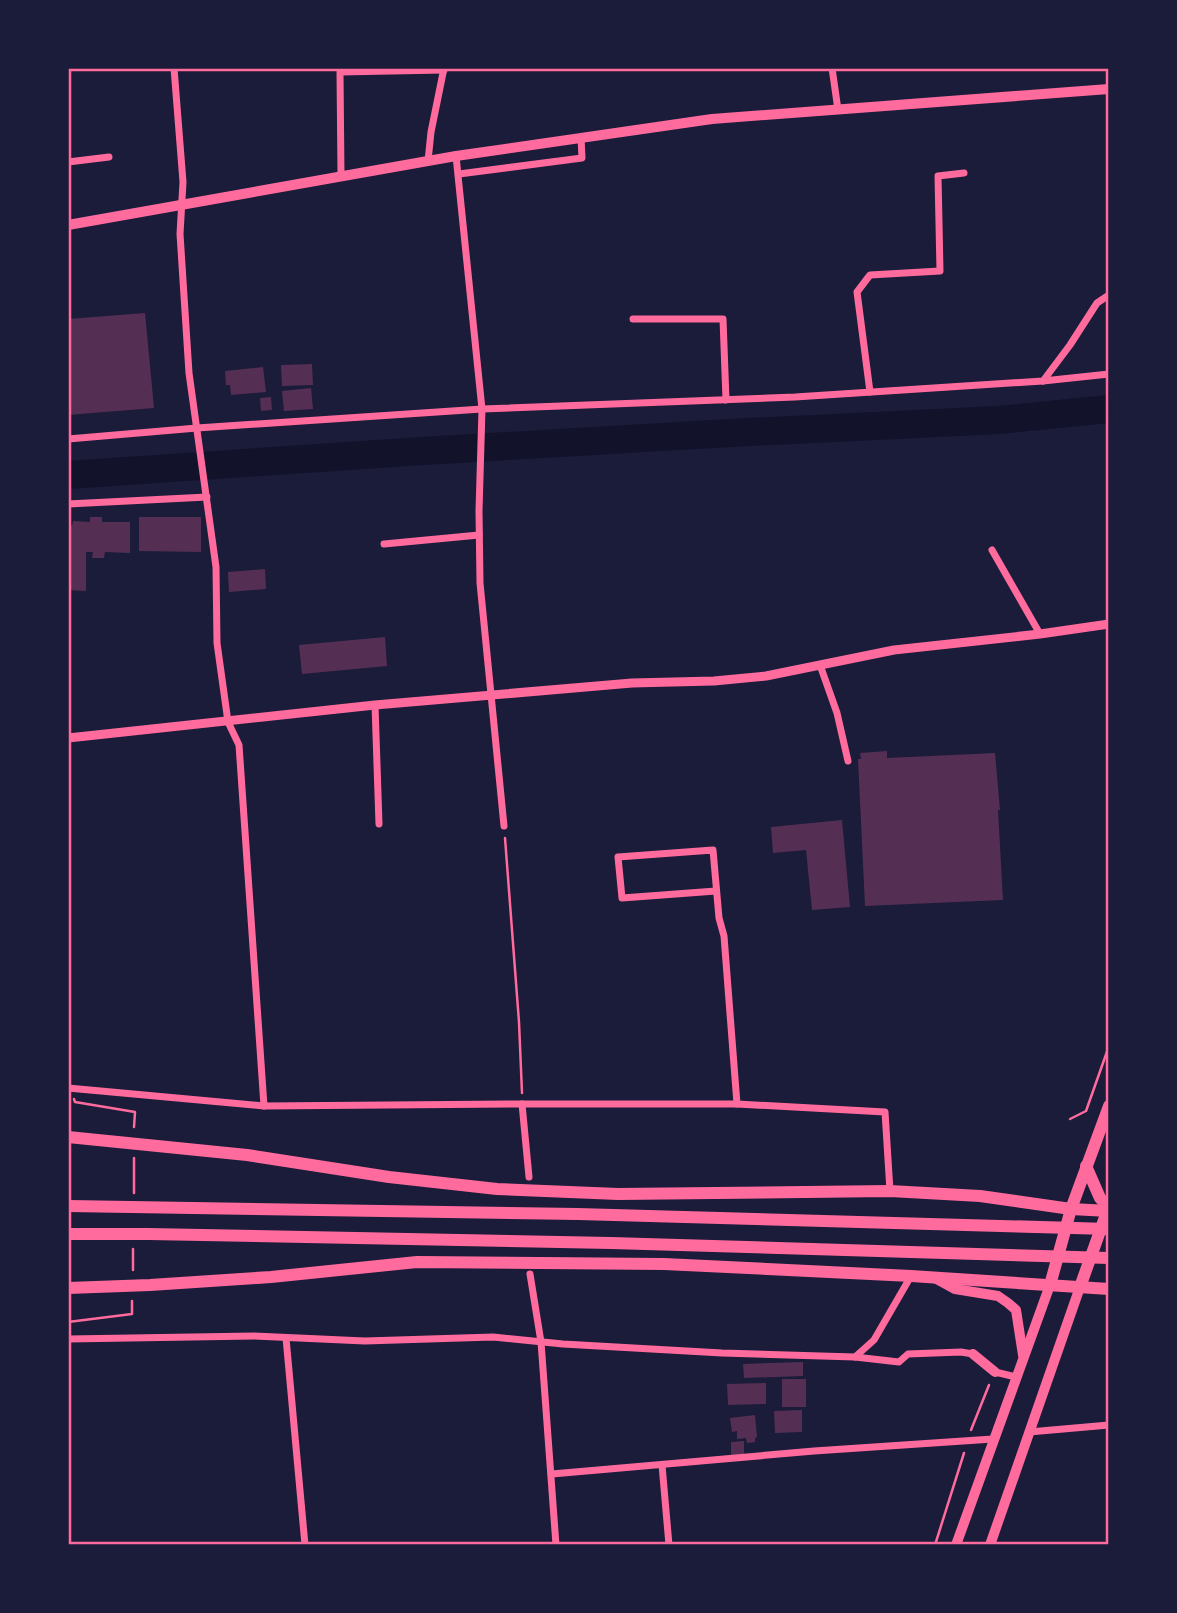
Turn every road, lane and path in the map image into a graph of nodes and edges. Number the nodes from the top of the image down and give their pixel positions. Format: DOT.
graph roads {
  1 [pos="174,68"];
  2 [pos="832,68"];
  3 [pos="444,69"];
  4 [pos="1109,89"];
  5 [pos="838,110"];
  6 [pos="581,137"];
  7 [pos="456,156"];
  8 [pos="109,158"];
  9 [pos="428,161"];
  10 [pos="68,162"];
  11 [pos="964,173"];
  12 [pos="459,174"];
  13 [pos="341,176"];
  14 [pos="182,204"];
  15 [pos="68,225"];
  16 [pos="1109,295"];
  17 [pos="633,319"];
  18 [pos="1109,374"];
  19 [pos="1043,381"];
  20 [pos="870,392"];
  21 [pos="726,400"];
  22 [pos="482,409"];
  23 [pos="198,432"];
  24 [pos="68,439"];
  25 [pos="206,497"];
  26 [pos="68,504"];
  27 [pos="479,535"];
  28 [pos="384,544"];
  29 [pos="992,550"];
  30 [pos="1109,624"];
  31 [pos="1040,634"];
  32 [pos="820,665"];
  33 [pos="492,695"];
  34 [pos="374,705"];
  35 [pos="228,722"];
  36 [pos="68,738"];
  37 [pos="848,761"];
  38 [pos="379,824"];
  39 [pos="505,826"];
  40 [pos="716,891"];
  41 [pos="1109,1046"];
  42 [pos="68,1089"];
  43 [pos="522,1104"];
  44 [pos="737,1104"];
  45 [pos="264,1106"];
  46 [pos="1109,1106"];
  47 [pos="1070,1119"];
  48 [pos="134,1127"];
  49 [pos="68,1137"];
  50 [pos="1086,1166"];
  51 [pos="529,1177"];
  52 [pos="890,1191"];
  53 [pos="68,1206"];
  54 [pos="1072,1209"];
  55 [pos="1108,1209"];
  56 [pos="1109,1229"];
  57 [pos="68,1234"];
  58 [pos="1109,1258"];
  59 [pos="530,1274"];
  60 [pos="911,1276"];
  61 [pos="934,1278"];
  62 [pos="1050,1285"];
  63 [pos="1080,1287"];
  64 [pos="68,1288"];
  65 [pos="1109,1289"];
  66 [pos="132,1301"];
  67 [pos="68,1322"];
  68 [pos="286,1338"];
  69 [pos="68,1339"];
  70 [pos="541,1342"];
  71 [pos="973,1354"];
  72 [pos="855,1357"];
  73 [pos="1024,1357"];
  74 [pos="995,1372"];
  75 [pos="1016,1377"];
  76 [pos="1109,1425"];
  77 [pos="1029,1432"];
  78 [pos="993,1439"];
  79 [pos="968,1441"];
  80 [pos="663,1465"];
  81 [pos="552,1474"];
  82 [pos="305,1545"];
  83 [pos="556,1545"];
  84 [pos="669,1545"];
  85 [pos="935,1545"];
  86 [pos="956,1545"];
  87 [pos="990,1545"];
  1 -- 14 [label="street"];
  2 -- 5 [label="street"];
  3 -- 9 [label="street"];
  3 -- 13 [label="street"];
  4 -- 5 [label="main road"];
  5 -- 6 [label="main road"];
  6 -- 7 [label="main road"];
  6 -- 12 [label="street"];
  7 -- 9 [label="main road"];
  7 -- 12 [label="street"];
  8 -- 10 [label="street"];
  9 -- 13 [label="main road"];
  11 -- 20 [label="street"];
  12 -- 22 [label="street"];
  13 -- 14 [label="main road"];
  14 -- 15 [label="main road"];
  14 -- 23 [label="street"];
  16 -- 19 [label="street"];
  17 -- 21 [label="street"];
  18 -- 19 [label="street"];
  19 -- 20 [label="street"];
  20 -- 21 [label="street"];
  21 -- 22 [label="street"];
  22 -- 23 [label="street"];
  22 -- 27 [label="street"];
  23 -- 24 [label="street"];
  23 -- 25 [label="street"];
  25 -- 26 [label="street"];
  25 -- 35 [label="street"];
  27 -- 28 [label="street"];
  27 -- 33 [label="street"];
  29 -- 31 [label="street"];
  30 -- 31 [label="street"];
  31 -- 32 [label="street"];
  32 -- 33 [label="street"];
  32 -- 37 [label="street"];
  33 -- 34 [label="street"];
  33 -- 39 [label="street"];
  34 -- 35 [label="street"];
  34 -- 38 [label="street"];
  35 -- 36 [label="street"];
  35 -- 45 [label="street"];
  39 -- 43 [label="path"];
  40 -- 40 [label="street"];
  40 -- 44 [label="street"];
  41 -- 47 [label="path"];
  42 -- 45 [label="street"];
  42 -- 48 [label="path"];
  43 -- 44 [label="street"];
  43 -- 45 [label="street"];
  43 -- 51 [label="street"];
  44 -- 52 [label="street"];
  46 -- 50 [label="highway"];
  49 -- 52 [label="highway"];
  50 -- 54 [label="highway"];
  50 -- 55 [label="highway"];
  52 -- 54 [label="highway"];
  53 -- 56 [label="highway"];
  54 -- 55 [label="highway"];
  54 -- 62 [label="highway"];
  55 -- 63 [label="highway"];
  57 -- 58 [label="highway"];
  59 -- 70 [label="street"];
  60 -- 61 [label="highway"];
  60 -- 64 [label="highway"];
  60 -- 72 [label="street"];
  61 -- 62 [label="highway"];
  61 -- 73 [label="main road"];
  62 -- 63 [label="highway"];
  62 -- 73 [label="main road"];
  63 -- 65 [label="highway"];
  63 -- 77 [label="main road"];
  66 -- 67 [label="path"];
  68 -- 69 [label="street"];
  68 -- 70 [label="street"];
  68 -- 82 [label="street"];
  70 -- 72 [label="street"];
  70 -- 81 [label="street"];
  71 -- 72 [label="street"];
  71 -- 74 [label="main road"];
  73 -- 75 [label="main road"];
  74 -- 75 [label="street"];
  74 -- 79 [label="path"];
  75 -- 78 [label="main road"];
  76 -- 77 [label="street"];
  77 -- 87 [label="main road"];
  78 -- 79 [label="street"];
  78 -- 86 [label="main road"];
  79 -- 80 [label="street"];
  79 -- 85 [label="path"];
  80 -- 81 [label="street"];
  80 -- 84 [label="street"];
  81 -- 83 [label="street"];
}
